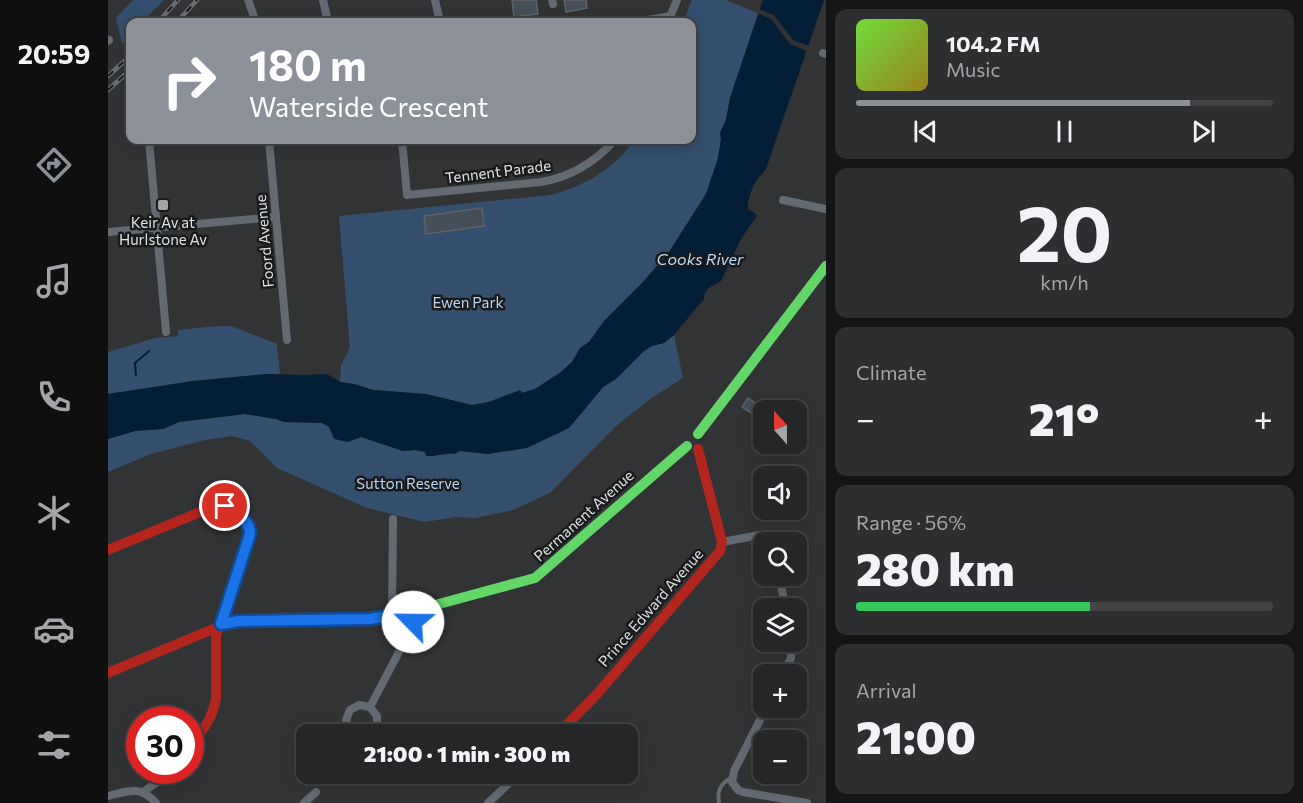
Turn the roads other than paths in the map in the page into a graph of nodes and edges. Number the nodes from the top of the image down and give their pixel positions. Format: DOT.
graph roads {
  1 [pos="248,0"];
  2 [pos="323,0"];
  3 [pos="435,0"];
  4 [pos="677,0"];
  5 [pos="254,18"];
  6 [pos="327,18"];
  7 [pos="439,18"];
  8 [pos="670,18"];
  9 [pos="149,144"];
  10 [pos="269,144"];
  11 [pos="402,144"];
  12 [pos="611,144"];
  13 [pos="783,200"];
  14 [pos="825,209"];
  15 [pos="276,217"];
  16 [pos="157,227"];
  17 [pos="108,232"];
  18 [pos="826,266"];
  19 [pos="166,332"];
  20 [pos="287,340"];
  21 [pos="698,434"];
  22 [pos="687,446"];
  23 [pos="698,449"];
  24 [pos="393,519"];
  25 [pos="753,536"];
  26 [pos="722,542"];
  27 [pos="108,550"];
  28 [pos="417,611"];
  29 [pos="392,617"];
  30 [pos="221,624"];
  31 [pos="108,673"];
  32 [pos="370,707"];
  33 [pos="761,718"];
  34 [pos="347,724"];
  35 [pos="377,724"];
  36 [pos="568,724"];
  37 [pos="204,728"];
  38 [pos="731,778"];
  39 [pos="155,784"];
  40 [pos="508,784"];
  41 [pos="143,792"];
  42 [pos="316,792"];
  43 [pos="108,796"];
  44 [pos="156,803"];
  45 [pos="304,803"];
  46 [pos="488,803"];
  47 [pos="719,803"];
  48 [pos="807,803"];
  1 -- 5 [label="street"];
  2 -- 6 [label="street"];
  3 -- 7 [label="street"];
  4 -- 8 [label="street"];
  9 -- 16 [label="street"];
  10 -- 15 [label="street, Foord Avenue"];
  11 -- 12 [label="street, Tennent Parade"];
  13 -- 14 [label="street"];
  15 -- 16 [label="street"];
  15 -- 20 [label="street, Foord Avenue"];
  16 -- 17 [label="street"];
  16 -- 19 [label="street"];
  18 -- 21 [label="main road"];
  21 -- 22 [label="main road"];
  21 -- 23 [label="main road"];
  22 -- 23 [label="main road"];
  22 -- 28 [label="main road, Permanent Avenue"];
  23 -- 26 [label="main road, Prince Edward Avenue"];
  24 -- 29 [label="street"];
  25 -- 26 [label="street"];
  26 -- 36 [label="main road, Prince Edward Avenue"];
  27 -- 30 [label="main road"];
  28 -- 29 [label="main road, Permanent Avenue"];
  28 -- 32 [label="street"];
  29 -- 30 [label="main road, Permanent Avenue"];
  30 -- 31 [label="main road, Permanent Avenue"];
  30 -- 37 [label="main road"];
  32 -- 34 [label="street"];
  32 -- 35 [label="street"];
  33 -- 38 [label="street"];
  38 -- 47 [label="lane"];
  38 -- 48 [label="street"];
  39 -- 41 [label="street"];
  40 -- 46 [label="street"];
  41 -- 43 [label="street"];
  41 -- 44 [label="street"];
  42 -- 45 [label="street"];
}
